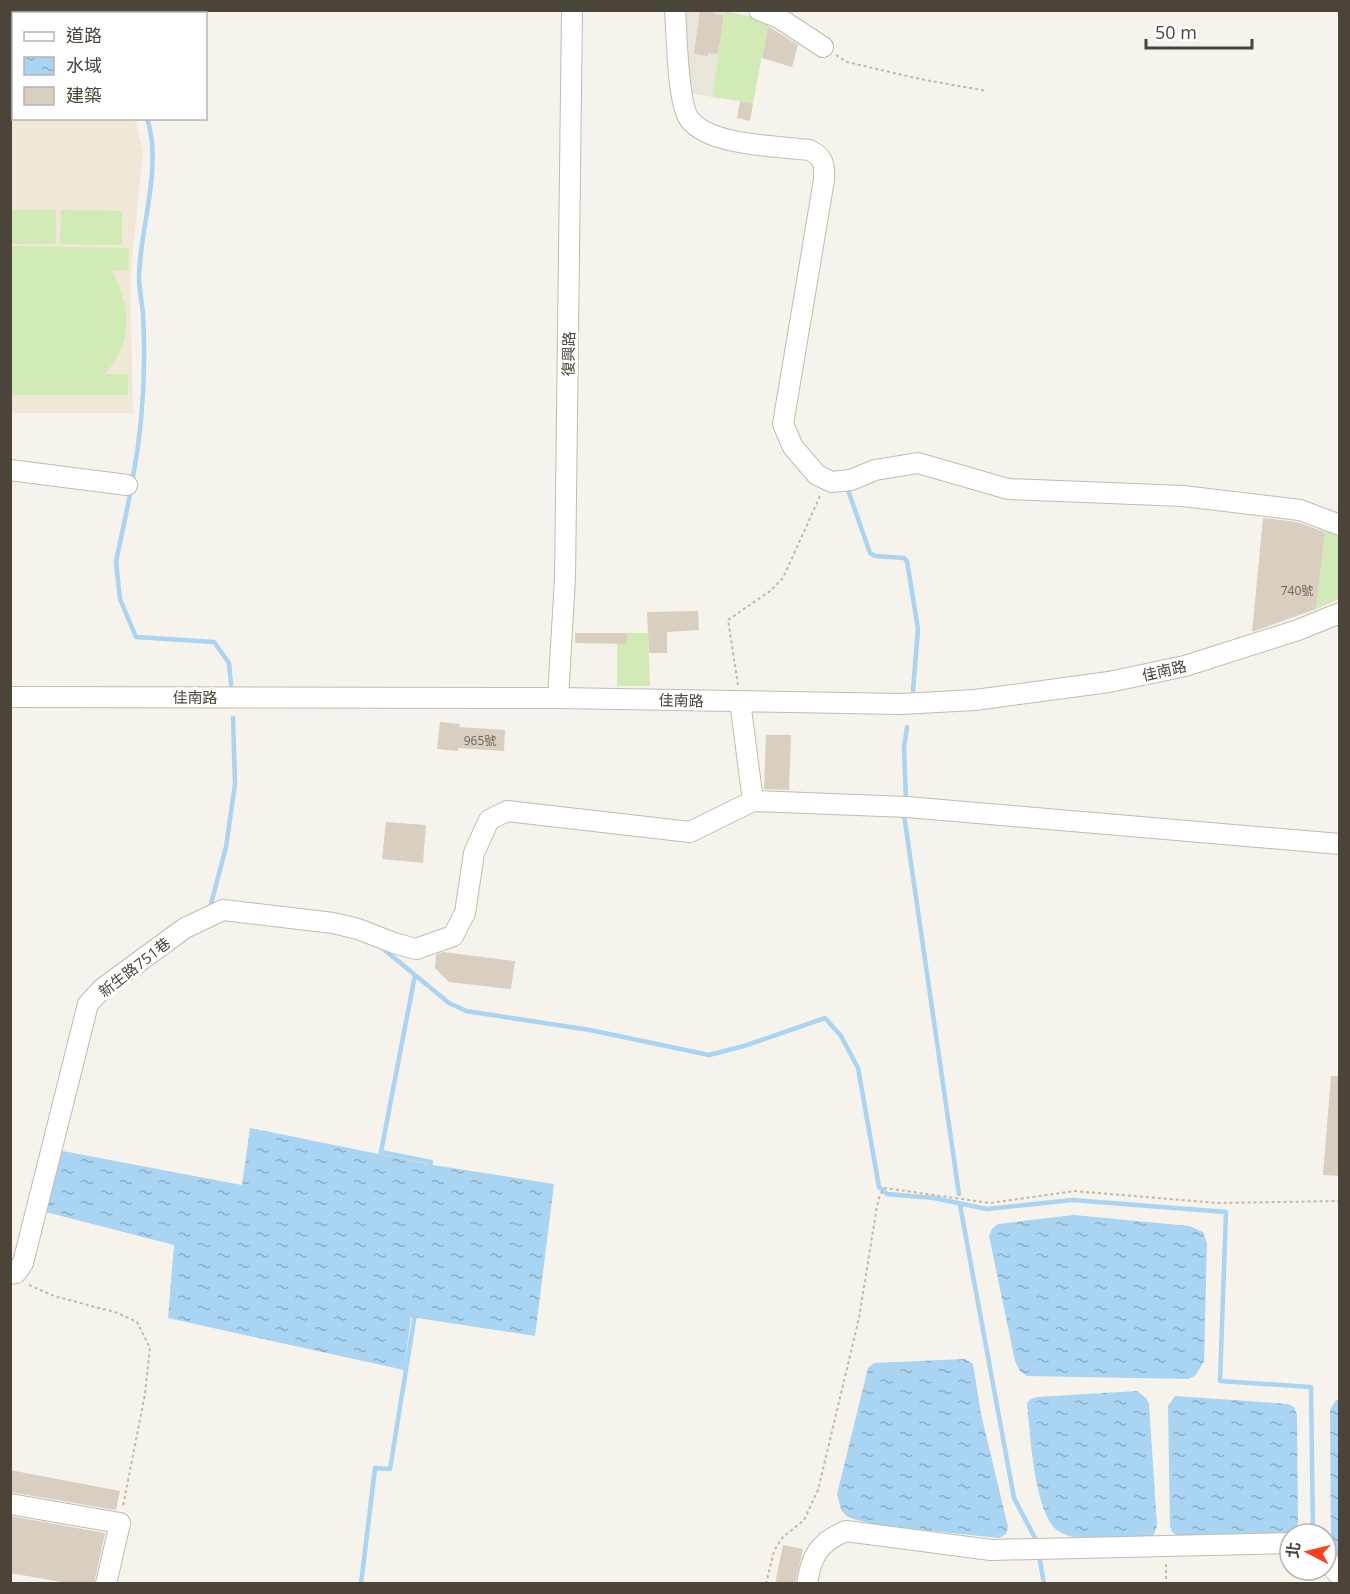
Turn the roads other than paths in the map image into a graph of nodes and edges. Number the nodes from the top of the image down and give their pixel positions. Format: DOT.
graph roads {
  1 [pos="572,10"];
  2 [pos="675,10"];
  3 [pos="759,10"];
  4 [pos="823,47"];
  5 [pos="10,470"];
  6 [pos="127,485"];
  7 [pos="1340,525"];
  8 [pos="1340,613"];
  9 [pos="10,697"];
  10 [pos="558,698"];
  11 [pos="740,701"];
  12 [pos="753,801"];
  13 [pos="1340,844"];
  14 [pos="13,1274"];
  15 [pos="10,1504"];
  16 [pos="1278,1543"];
  17 [pos="106,1584"];
  18 [pos="807,1584"];
  1 -- 10 [label="street, 復興路"];
  2 -- 7 [label="street"];
  3 -- 4 [label="street"];
  5 -- 6 [label="street"];
  8 -- 11 [label="street, 佳南路"];
  9 -- 10 [label="street, 佳南路"];
  10 -- 11 [label="street, 佳南路"];
  11 -- 12 [label="street"];
  12 -- 13 [label="street"];
  12 -- 14 [label="street, 新生路751巷"];
  15 -- 17 [label="street"];
  16 -- 18 [label="street"];
}
